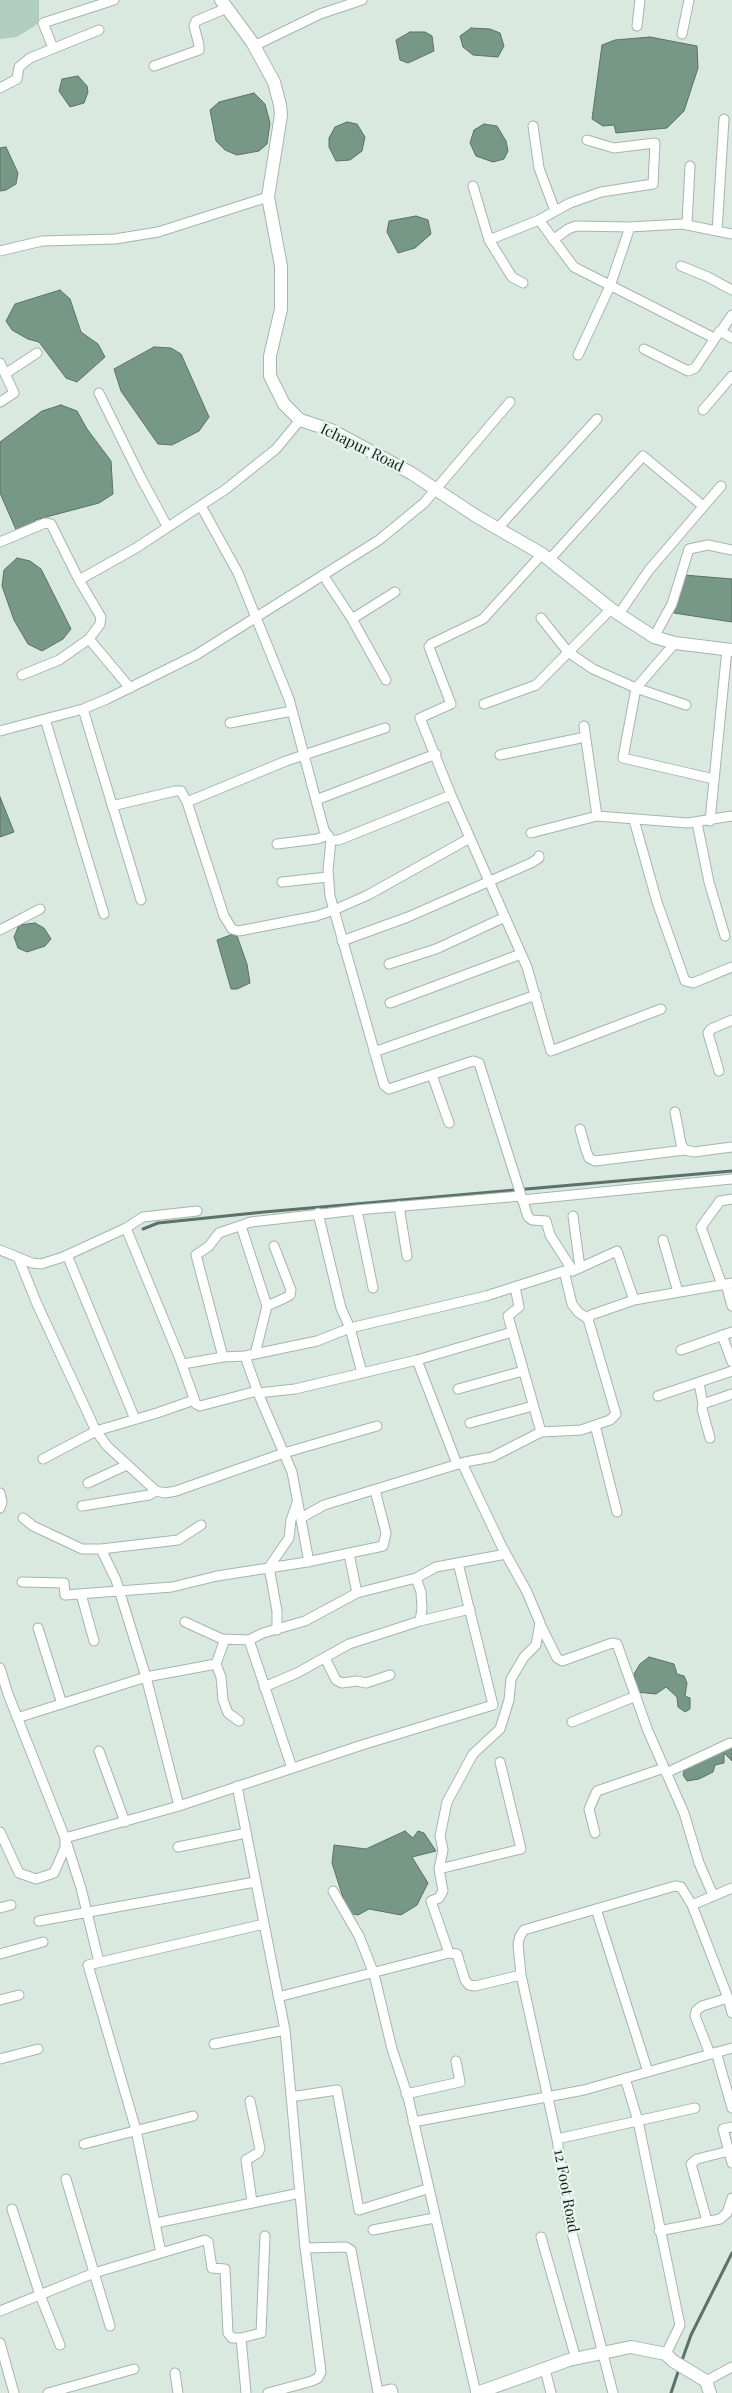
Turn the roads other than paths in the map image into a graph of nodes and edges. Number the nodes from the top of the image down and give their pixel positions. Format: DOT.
graph roads {
  1 [pos="114,0"];
  2 [pos="362,0"];
  3 [pos="640,0"];
  4 [pos="689,0"];
  5 [pos="224,4"];
  6 [pos="637,26"];
  7 [pos="99,30"];
  8 [pos="682,34"];
  9 [pos="254,46"];
  10 [pos="53,48"];
  11 [pos="154,66"];
  12 [pos="0,88"];
  13 [pos="724,119"];
  14 [pos="533,126"];
  15 [pos="587,140"];
  16 [pos="690,166"];
  17 [pos="472,186"];
  18 [pos="268,197"];
  19 [pos="555,211"];
  20 [pos="539,220"];
  21 [pos="687,224"];
  22 [pos="630,227"];
  23 [pos="717,231"];
  24 [pos="732,234"];
  25 [pos="489,240"];
  26 [pos="553,240"];
  27 [pos="0,252"];
  28 [pos="681,266"];
  29 [pos="523,283"];
  30 [pos="610,286"];
  31 [pos="732,290"];
  32 [pos="732,316"];
  33 [pos="721,331"];
  34 [pos="714,338"];
  35 [pos="732,338"];
  36 [pos="644,349"];
  37 [pos="37,353"];
  38 [pos="578,355"];
  39 [pos="0,364"];
  40 [pos="5,374"];
  41 [pos="732,376"];
  42 [pos="99,393"];
  43 [pos="0,402"];
  44 [pos="510,402"];
  45 [pos="703,410"];
  46 [pos="597,419"];
  47 [pos="300,420"];
  48 [pos="722,486"];
  49 [pos="436,489"];
  50 [pos="201,506"];
  51 [pos="703,506"];
  52 [pos="168,526"];
  53 [pos="498,528"];
  54 [pos="0,542"];
  55 [pos="732,550"];
  56 [pos="545,557"];
  57 [pos="324,575"];
  58 [pos="79,580"];
  59 [pos="395,592"];
  60 [pos="615,611"];
  61 [pos="256,617"];
  62 [pos="541,618"];
  63 [pos="352,619"];
  64 [pos="654,637"];
  65 [pos="89,639"];
  66 [pos="675,643"];
  67 [pos="730,649"];
  68 [pos="568,652"];
  69 [pos="22,675"];
  70 [pos="386,680"];
  71 [pos="130,688"];
  72 [pos="636,688"];
  73 [pos="484,704"];
  74 [pos="686,706"];
  75 [pos="83,709"];
  76 [pos="292,711"];
  77 [pos="45,719"];
  78 [pos="230,723"];
  79 [pos="584,726"];
  80 [pos="385,728"];
  81 [pos="0,731"];
  82 [pos="585,737"];
  83 [pos="436,754"];
  84 [pos="304,755"];
  85 [pos="500,755"];
  86 [pos="714,779"];
  87 [pos="451,795"];
  88 [pos="316,800"];
  89 [pos="187,802"];
  90 [pos="112,806"];
  91 [pos="596,816"];
  92 [pos="732,816"];
  93 [pos="634,820"];
  94 [pos="710,821"];
  95 [pos="697,823"];
  96 [pos="531,833"];
  97 [pos="329,837"];
  98 [pos="470,838"];
  99 [pos="278,844"];
  100 [pos="539,856"];
  101 [pos="328,877"];
  102 [pos="488,880"];
  103 [pos="282,882"];
  104 [pos="141,900"];
  105 [pos="40,909"];
  106 [pos="334,910"];
  107 [pos="104,914"];
  108 [pos="505,917"];
  109 [pos="0,930"];
  110 [pos="725,936"];
  111 [pos="342,941"];
  112 [pos="521,954"];
  113 [pos="389,964"];
  114 [pos="732,967"];
  115 [pos="536,995"];
  116 [pos="390,1003"];
  117 [pos="662,1009"];
  118 [pos="732,1020"];
  119 [pos="374,1052"];
  120 [pos="719,1071"];
  121 [pos="432,1075"];
  122 [pos="676,1112"];
  123 [pos="449,1123"];
  124 [pos="580,1129"];
  125 [pos="732,1146"];
  126 [pos="685,1150"];
  127 [pos="732,1179"];
  128 [pos="520,1192"];
  129 [pos="732,1199"];
  130 [pos="399,1206"];
  131 [pos="357,1210"];
  132 [pos="197,1211"];
  133 [pos="318,1214"];
  134 [pos="573,1216"];
  135 [pos="241,1226"];
  136 [pos="126,1228"];
  137 [pos="663,1240"];
  138 [pos="274,1246"];
  139 [pos="0,1250"];
  140 [pos="67,1255"];
  141 [pos="406,1256"];
  142 [pos="18,1258"];
  143 [pos="572,1270"];
  144 [pos="727,1284"];
  145 [pos="515,1286"];
  146 [pos="373,1288"];
  147 [pos="678,1292"];
  148 [pos="634,1300"];
  149 [pos="267,1306"];
  150 [pos="732,1306"];
  151 [pos="588,1319"];
  152 [pos="350,1328"];
  153 [pos="512,1332"];
  154 [pos="732,1332"];
  155 [pos="722,1335"];
  156 [pos="680,1350"];
  157 [pos="255,1354"];
  158 [pos="245,1356"];
  159 [pos="223,1357"];
  160 [pos="417,1360"];
  161 [pos="732,1362"];
  162 [pos="183,1364"];
  163 [pos="523,1371"];
  164 [pos="732,1371"];
  165 [pos="362,1373"];
  166 [pos="699,1383"];
  167 [pos="458,1389"];
  168 [pos="258,1392"];
  169 [pos="732,1394"];
  170 [pos="658,1396"];
  171 [pos="194,1400"];
  172 [pos="703,1404"];
  173 [pos="533,1406"];
  174 [pos="135,1419"];
  175 [pos="470,1423"];
  176 [pos="595,1425"];
  177 [pos="377,1426"];
  178 [pos="96,1431"];
  179 [pos="541,1432"];
  180 [pos="710,1438"];
  181 [pos="284,1453"];
  182 [pos="43,1459"];
  183 [pos="459,1464"];
  184 [pos="127,1465"];
  185 [pos="88,1483"];
  186 [pos="375,1490"];
  187 [pos="156,1491"];
  188 [pos="0,1493"];
  189 [pos="298,1503"];
  190 [pos="82,1506"];
  191 [pos="0,1508"];
  192 [pos="617,1512"];
  193 [pos="23,1518"];
  194 [pos="301,1518"];
  195 [pos="201,1525"];
  196 [pos="101,1549"];
  197 [pos="349,1554"];
  198 [pos="506,1554"];
  199 [pos="309,1562"];
  200 [pos="458,1563"];
  201 [pos="269,1567"];
  202 [pos="416,1578"];
  203 [pos="22,1582"];
  204 [pos="119,1591"];
  205 [pos="358,1593"];
  206 [pos="81,1594"];
  207 [pos="470,1609"];
  208 [pos="420,1621"];
  209 [pos="185,1622"];
  210 [pos="540,1623"];
  211 [pos="38,1628"];
  212 [pos="276,1630"];
  213 [pos="225,1639"];
  214 [pos="249,1640"];
  215 [pos="94,1641"];
  216 [pos="325,1658"];
  217 [pos="216,1664"];
  218 [pos="0,1668"];
  219 [pos="390,1675"];
  220 [pos="146,1677"];
  221 [pos="264,1687"];
  222 [pos="4,1696"];
  223 [pos="636,1696"];
  224 [pos="62,1704"];
  225 [pos="17,1718"];
  226 [pos="239,1721"];
  227 [pos="572,1722"];
  228 [pos="730,1743"];
  229 [pos="99,1751"];
  230 [pos="500,1762"];
  231 [pos="292,1768"];
  232 [pos="665,1771"];
  233 [pos="237,1786"];
  234 [pos="179,1806"];
  235 [pos="125,1822"];
  236 [pos="0,1832"];
  237 [pos="246,1833"];
  238 [pos="595,1833"];
  239 [pos="65,1838"];
  240 [pos="178,1847"];
  241 [pos="4,1854"];
  242 [pos="439,1869"];
  243 [pos="255,1882"];
  244 [pos="732,1888"];
  245 [pos="334,1891"];
  246 [pos="713,1895"];
  247 [pos="11,1905"];
  248 [pos="692,1905"];
  249 [pos="0,1908"];
  250 [pos="596,1909"];
  251 [pos="87,1912"];
  252 [pos="39,1921"];
  253 [pos="264,1924"];
  254 [pos="43,1942"];
  255 [pos="449,1953"];
  256 [pos="0,1954"];
  257 [pos="99,1962"];
  258 [pos="374,1974"];
  259 [pos="521,1975"];
  260 [pos="19,1995"];
  261 [pos="278,1997"];
  262 [pos="728,1998"];
  263 [pos="0,2000"];
  264 [pos="732,2013"];
  265 [pos="285,2030"];
  266 [pos="214,2044"];
  267 [pos="732,2048"];
  268 [pos="38,2049"];
  269 [pos="713,2053"];
  270 [pos="0,2059"];
  271 [pos="456,2061"];
  272 [pos="648,2072"];
  273 [pos="625,2078"];
  274 [pos="406,2094"];
  275 [pos="291,2095"];
  276 [pos="548,2098"];
  277 [pos="250,2102"];
  278 [pos="731,2102"];
  279 [pos="695,2108"];
  280 [pos="193,2116"];
  281 [pos="638,2121"];
  282 [pos="413,2122"];
  283 [pos="732,2127"];
  284 [pos="136,2130"];
  285 [pos="557,2139"];
  286 [pos="84,2144"];
  287 [pos="729,2151"];
  288 [pos="732,2162"];
  289 [pos="66,2179"];
  290 [pos="428,2189"];
  291 [pos="300,2193"];
  292 [pos="732,2198"];
  293 [pos="252,2202"];
  294 [pos="12,2209"];
  295 [pos="434,2218"];
  296 [pos="707,2221"];
  297 [pos="156,2223"];
  298 [pos="373,2230"];
  299 [pos="659,2231"];
  300 [pos="265,2236"];
  301 [pos="541,2237"];
  302 [pos="305,2248"];
  303 [pos="161,2253"];
  304 [pos="94,2273"];
  305 [pos="40,2295"];
  306 [pos="0,2311"];
  307 [pos="110,2326"];
  308 [pos="241,2338"];
  309 [pos="0,2343"];
  310 [pos="60,2345"];
  311 [pos="603,2353"];
  312 [pos="576,2358"];
  313 [pos="674,2361"];
  314 [pos="4,2367"];
  315 [pos="732,2367"];
  316 [pos="134,2369"];
  317 [pos="545,2369"];
  318 [pos="175,2373"];
  319 [pos="708,2387"];
  320 [pos="508,2388"];
  321 [pos="14,2393"];
  322 [pos="48,2393"];
  323 [pos="178,2393"];
  324 [pos="246,2393"];
  325 [pos="268,2393"];
  326 [pos="394,2393"];
  327 [pos="476,2393"];
  328 [pos="551,2393"];
  329 [pos="613,2393"];
  1 -- 10 [label="street"];
  2 -- 9 [label="street"];
  3 -- 6 [label="street"];
  4 -- 8 [label="street"];
  5 -- 9 [label="street, Ichapur Road"];
  5 -- 11 [label="street"];
  7 -- 10 [label="street"];
  9 -- 18 [label="street, Ichapur Road"];
  10 -- 12 [label="street"];
  13 -- 23 [label="street"];
  14 -- 19 [label="street"];
  15 -- 19 [label="street"];
  16 -- 21 [label="street"];
  17 -- 25 [label="street"];
  18 -- 27 [label="street"];
  18 -- 47 [label="street, Ichapur Road"];
  19 -- 20 [label="street"];
  20 -- 25 [label="street"];
  20 -- 26 [label="street"];
  21 -- 22 [label="street"];
  21 -- 23 [label="street"];
  22 -- 26 [label="street"];
  22 -- 30 [label="street"];
  23 -- 24 [label="street"];
  25 -- 29 [label="street"];
  26 -- 30 [label="street"];
  28 -- 31 [label="street"];
  30 -- 34 [label="street"];
  30 -- 38 [label="street"];
  32 -- 33 [label="street"];
  33 -- 34 [label="street"];
  33 -- 35 [label="street"];
  34 -- 36 [label="street"];
  37 -- 40 [label="street"];
  39 -- 40 [label="street"];
  40 -- 43 [label="street"];
  41 -- 45 [label="street"];
  42 -- 52 [label="street"];
  44 -- 49 [label="street"];
  46 -- 53 [label="street"];
  47 -- 49 [label="street, Ichapur Road"];
  47 -- 50 [label="street"];
  48 -- 51 [label="street"];
  49 -- 53 [label="street, Ichapur Road"];
  49 -- 57 [label="street"];
  50 -- 52 [label="street"];
  50 -- 61 [label="street"];
  51 -- 56 [label="street"];
  51 -- 60 [label="street"];
  52 -- 58 [label="street"];
  53 -- 56 [label="street, Ichapur Road"];
  54 -- 58 [label="street"];
  55 -- 64 [label="street"];
  56 -- 60 [label="street, Ichapur Road"];
  56 -- 83 [label="street"];
  57 -- 61 [label="street"];
  57 -- 63 [label="street"];
  58 -- 65 [label="street"];
  59 -- 63 [label="street"];
  60 -- 64 [label="street, Ichapur Road"];
  60 -- 68 [label="street"];
  61 -- 71 [label="street"];
  61 -- 76 [label="street"];
  62 -- 68 [label="street"];
  63 -- 70 [label="street"];
  64 -- 66 [label="street, Ichapur Road"];
  65 -- 69 [label="street"];
  65 -- 71 [label="street"];
  66 -- 67 [label="street, Ichapur Road"];
  66 -- 72 [label="street"];
  67 -- 86 [label="street"];
  68 -- 72 [label="street"];
  68 -- 73 [label="street"];
  71 -- 75 [label="street"];
  72 -- 74 [label="street"];
  72 -- 86 [label="street"];
  75 -- 77 [label="street"];
  75 -- 90 [label="street"];
  76 -- 78 [label="street"];
  76 -- 84 [label="street"];
  77 -- 81 [label="street"];
  77 -- 107 [label="street"];
  79 -- 82 [label="street"];
  80 -- 84 [label="street"];
  82 -- 85 [label="street"];
  82 -- 91 [label="street"];
  83 -- 87 [label="street"];
  83 -- 88 [label="street"];
  84 -- 88 [label="street"];
  84 -- 89 [label="street"];
  86 -- 94 [label="street"];
  87 -- 97 [label="street"];
  87 -- 98 [label="street"];
  88 -- 97 [label="street"];
  89 -- 90 [label="street"];
  89 -- 106 [label="street"];
  90 -- 104 [label="street"];
  91 -- 93 [label="street"];
  91 -- 96 [label="street"];
  92 -- 94 [label="street"];
  93 -- 95 [label="street"];
  93 -- 114 [label="street"];
  94 -- 95 [label="street"];
  95 -- 110 [label="street"];
  97 -- 99 [label="street"];
  97 -- 101 [label="street"];
  98 -- 102 [label="street"];
  98 -- 106 [label="street"];
  100 -- 102 [label="street"];
  101 -- 103 [label="street"];
  101 -- 106 [label="street"];
  102 -- 108 [label="street"];
  102 -- 111 [label="street"];
  105 -- 109 [label="street"];
  106 -- 111 [label="street"];
  108 -- 112 [label="street"];
  108 -- 113 [label="street"];
  111 -- 119 [label="street"];
  112 -- 115 [label="street"];
  112 -- 116 [label="street"];
  115 -- 117 [label="street"];
  115 -- 119 [label="street"];
  118 -- 120 [label="street"];
  119 -- 121 [label="street"];
  121 -- 123 [label="street"];
  121 -- 128 [label="street"];
  122 -- 126 [label="street"];
  124 -- 126 [label="street"];
  125 -- 126 [label="street"];
  127 -- 128 [label="street"];
  128 -- 130 [label="street"];
  128 -- 143 [label="street"];
  129 -- 144 [label="street"];
  130 -- 131 [label="street"];
  130 -- 141 [label="street"];
  131 -- 133 [label="street"];
  131 -- 146 [label="street"];
  132 -- 136 [label="street"];
  133 -- 135 [label="street"];
  133 -- 152 [label="street"];
  134 -- 143 [label="street"];
  135 -- 149 [label="street"];
  135 -- 159 [label="street"];
  136 -- 140 [label="street"];
  136 -- 162 [label="street"];
  137 -- 147 [label="street"];
  138 -- 149 [label="street"];
  139 -- 142 [label="street"];
  140 -- 142 [label="street"];
  140 -- 174 [label="street"];
  142 -- 178 [label="street"];
  143 -- 145 [label="street"];
  143 -- 148 [label="street"];
  143 -- 151 [label="street"];
  144 -- 147 [label="street"];
  144 -- 150 [label="street"];
  145 -- 152 [label="street"];
  145 -- 153 [label="street"];
  147 -- 148 [label="street"];
  148 -- 151 [label="street"];
  149 -- 157 [label="street"];
  151 -- 176 [label="street"];
  152 -- 157 [label="street"];
  152 -- 165 [label="street"];
  153 -- 160 [label="street"];
  153 -- 163 [label="street"];
  154 -- 155 [label="street"];
  155 -- 156 [label="street"];
  155 -- 161 [label="street"];
  157 -- 158 [label="street"];
  158 -- 159 [label="street"];
  158 -- 168 [label="street"];
  159 -- 162 [label="street"];
  160 -- 165 [label="street"];
  160 -- 183 [label="street"];
  162 -- 171 [label="street"];
  163 -- 167 [label="street"];
  163 -- 173 [label="street"];
  164 -- 166 [label="street"];
  165 -- 168 [label="street"];
  166 -- 170 [label="street"];
  166 -- 172 [label="street"];
  168 -- 171 [label="street"];
  168 -- 181 [label="street"];
  169 -- 172 [label="street"];
  171 -- 174 [label="street"];
  172 -- 180 [label="street"];
  173 -- 175 [label="street"];
  173 -- 179 [label="street"];
  174 -- 178 [label="street"];
  176 -- 179 [label="street"];
  176 -- 192 [label="street"];
  177 -- 181 [label="street"];
  178 -- 182 [label="street"];
  178 -- 184 [label="street"];
  179 -- 183 [label="street"];
  181 -- 187 [label="street"];
  181 -- 189 [label="street"];
  183 -- 186 [label="street"];
  183 -- 198 [label="street"];
  184 -- 185 [label="street"];
  184 -- 187 [label="street"];
  186 -- 194 [label="street"];
  186 -- 197 [label="street"];
  187 -- 190 [label="street"];
  188 -- 191 [label="street"];
  189 -- 194 [label="street"];
  189 -- 201 [label="street"];
  193 -- 196 [label="street"];
  194 -- 199 [label="street"];
  195 -- 196 [label="street"];
  196 -- 204 [label="street"];
  197 -- 199 [label="street"];
  197 -- 205 [label="street"];
  198 -- 200 [label="street"];
  198 -- 210 [label="street"];
  199 -- 201 [label="street"];
  200 -- 202 [label="street"];
  200 -- 207 [label="street"];
  201 -- 204 [label="street"];
  201 -- 212 [label="street"];
  202 -- 205 [label="street"];
  202 -- 208 [label="street"];
  203 -- 206 [label="street"];
  204 -- 206 [label="street"];
  204 -- 220 [label="street"];
  205 -- 212 [label="street"];
  206 -- 215 [label="street"];
  207 -- 208 [label="street"];
  207 -- 231 [label="street"];
  208 -- 216 [label="street"];
  209 -- 213 [label="street"];
  210 -- 223 [label="street"];
  210 -- 242 [label="street"];
  211 -- 224 [label="street"];
  212 -- 214 [label="street"];
  213 -- 214 [label="street"];
  213 -- 217 [label="street"];
  214 -- 221 [label="street"];
  216 -- 219 [label="street"];
  216 -- 221 [label="street"];
  217 -- 220 [label="street"];
  217 -- 226 [label="street"];
  218 -- 222 [label="street"];
  220 -- 224 [label="street"];
  220 -- 234 [label="street"];
  221 -- 231 [label="street"];
  222 -- 225 [label="street"];
  223 -- 227 [label="street"];
  223 -- 232 [label="street"];
  224 -- 225 [label="street"];
  225 -- 239 [label="street"];
  228 -- 232 [label="street"];
  229 -- 235 [label="street"];
  230 -- 242 [label="street"];
  231 -- 233 [label="street"];
  232 -- 238 [label="street"];
  232 -- 246 [label="street"];
  233 -- 234 [label="street"];
  233 -- 237 [label="street"];
  234 -- 235 [label="street"];
  235 -- 239 [label="street"];
  236 -- 241 [label="street"];
  237 -- 240 [label="street"];
  237 -- 243 [label="street"];
  239 -- 241 [label="street"];
  239 -- 251 [label="street"];
  242 -- 255 [label="street"];
  243 -- 251 [label="street"];
  243 -- 253 [label="street"];
  244 -- 246 [label="street"];
  245 -- 258 [label="street"];
  246 -- 248 [label="street"];
  247 -- 249 [label="street"];
  248 -- 250 [label="street"];
  248 -- 262 [label="street"];
  250 -- 259 [label="street, 12 Foot Road"];
  250 -- 272 [label="street"];
  251 -- 252 [label="street"];
  251 -- 257 [label="street"];
  253 -- 257 [label="street"];
  253 -- 261 [label="street"];
  254 -- 256 [label="street"];
  255 -- 258 [label="street"];
  255 -- 259 [label="street"];
  257 -- 284 [label="street"];
  258 -- 261 [label="street"];
  258 -- 274 [label="street"];
  259 -- 276 [label="street, 12 Foot Road"];
  260 -- 263 [label="street"];
  261 -- 265 [label="street"];
  262 -- 264 [label="street"];
  262 -- 269 [label="street"];
  265 -- 266 [label="street"];
  265 -- 275 [label="street"];
  267 -- 269 [label="street"];
  268 -- 270 [label="street"];
  269 -- 272 [label="street"];
  269 -- 278 [label="street"];
  271 -- 274 [label="street"];
  272 -- 273 [label="street"];
  273 -- 276 [label="street"];
  273 -- 281 [label="street"];
  274 -- 282 [label="street"];
  275 -- 290 [label="street"];
  275 -- 291 [label="street"];
  276 -- 282 [label="street"];
  276 -- 285 [label="street, 12 Foot Road"];
  277 -- 293 [label="street"];
  279 -- 281 [label="street"];
  280 -- 284 [label="street"];
  281 -- 285 [label="street"];
  281 -- 299 [label="street"];
  282 -- 290 [label="street"];
  283 -- 287 [label="street"];
  284 -- 286 [label="street"];
  284 -- 297 [label="street"];
  285 -- 311 [label="street, 12 Foot Road"];
  287 -- 288 [label="street"];
  287 -- 296 [label="street"];
  289 -- 304 [label="street"];
  290 -- 295 [label="street"];
  291 -- 293 [label="street"];
  291 -- 302 [label="street"];
  292 -- 296 [label="street"];
  293 -- 297 [label="street"];
  294 -- 305 [label="street"];
  295 -- 298 [label="street"];
  295 -- 327 [label="street"];
  296 -- 299 [label="street"];
  297 -- 303 [label="street"];
  299 -- 313 [label="street"];
  300 -- 308 [label="street"];
  301 -- 312 [label="street"];
  302 -- 325 [label="street"];
  302 -- 326 [label="street"];
  303 -- 304 [label="street"];
  303 -- 308 [label="street"];
  304 -- 305 [label="street"];
  304 -- 307 [label="street"];
  305 -- 306 [label="street"];
  305 -- 310 [label="street"];
  308 -- 324 [label="street"];
  309 -- 314 [label="street"];
  311 -- 312 [label="street"];
  311 -- 313 [label="street"];
  311 -- 329 [label="street, 12 Foot Road"];
  312 -- 317 [label="street"];
  313 -- 319 [label="street"];
  314 -- 321 [label="street"];
  315 -- 319 [label="street"];
  316 -- 322 [label="street"];
  317 -- 320 [label="street"];
  317 -- 328 [label="street"];
  318 -- 323 [label="street"];
  320 -- 327 [label="street"];
}
